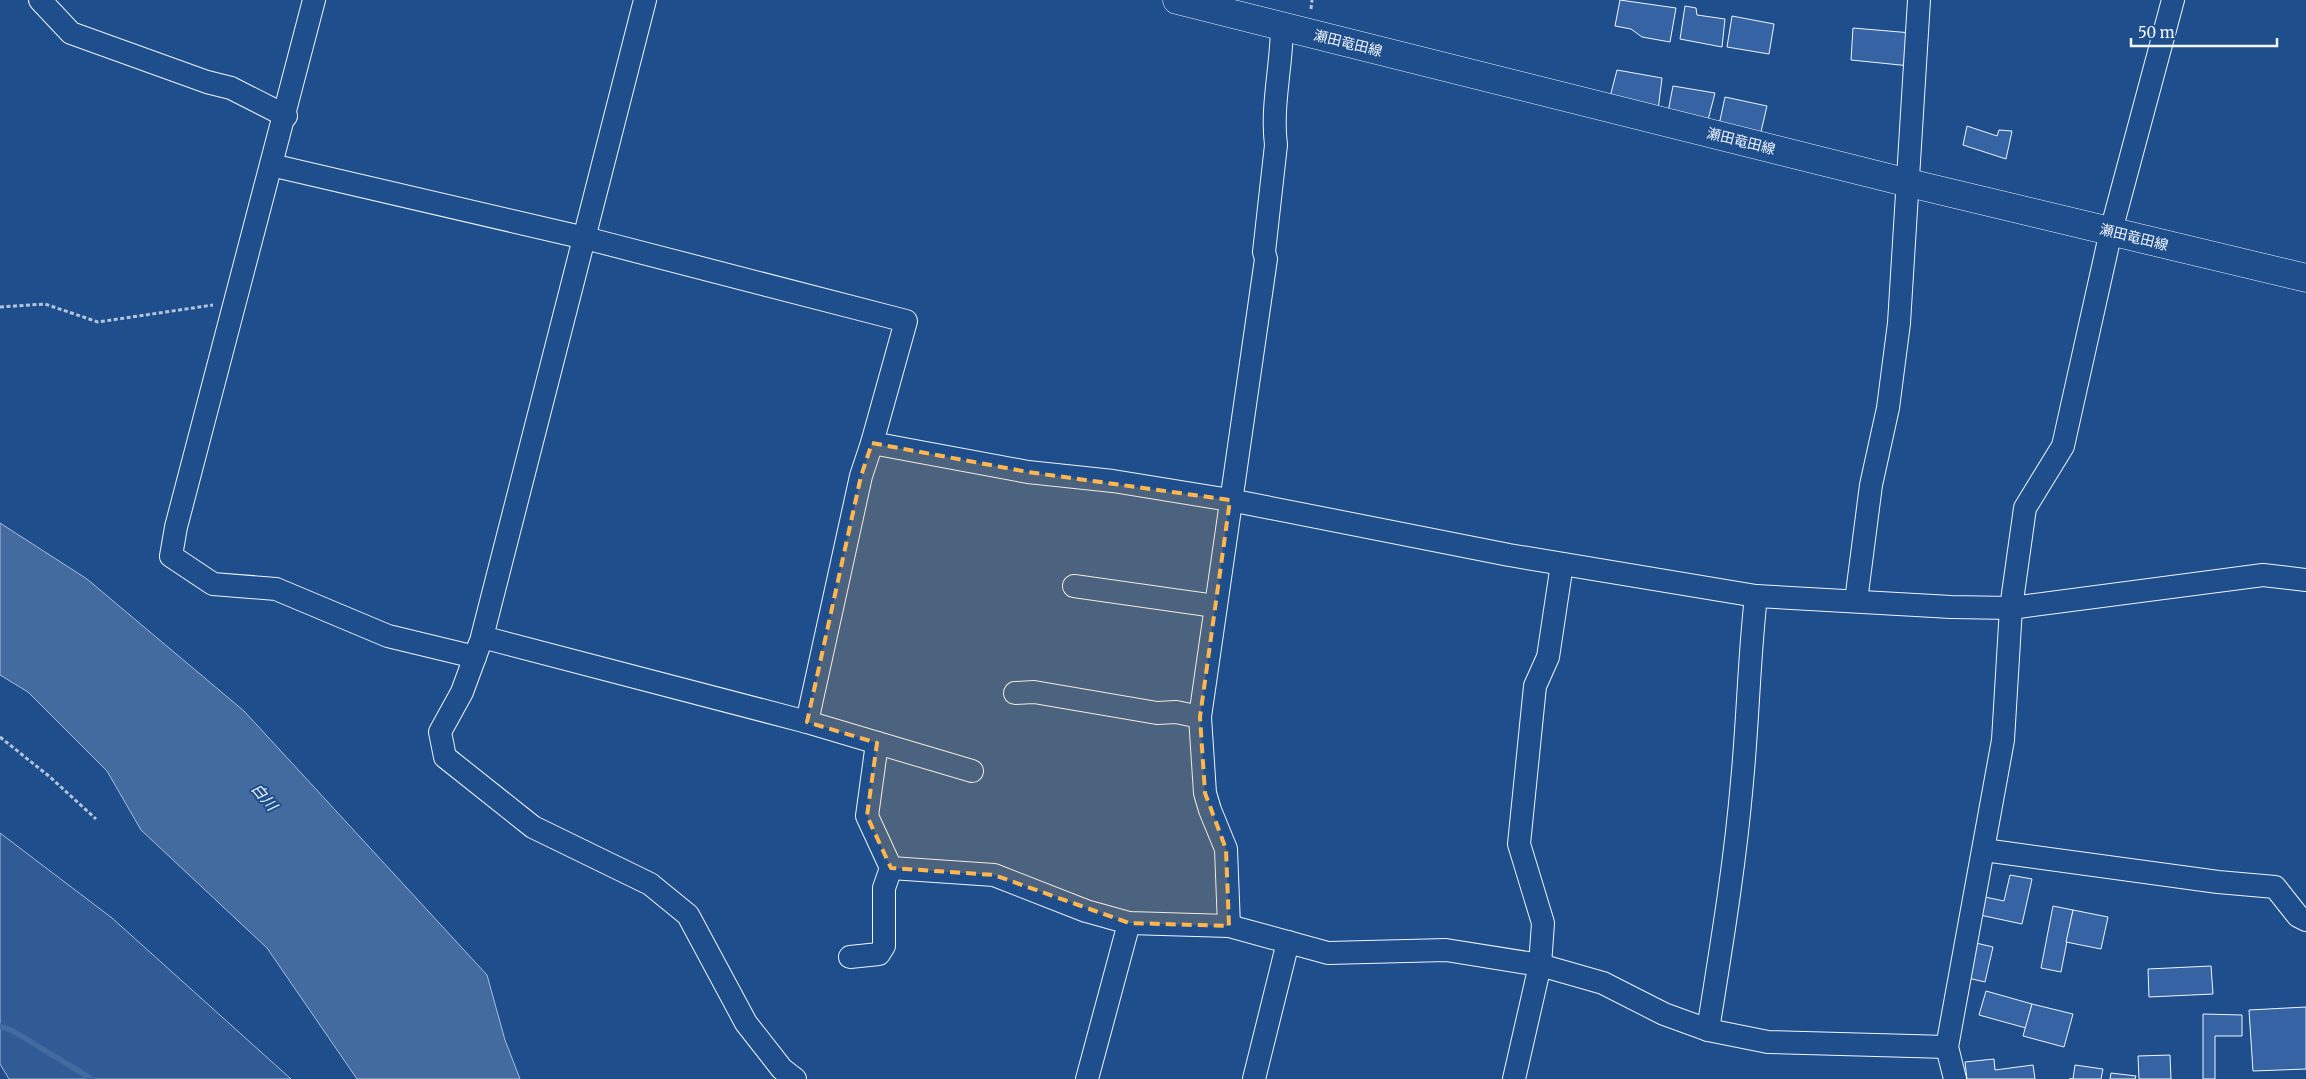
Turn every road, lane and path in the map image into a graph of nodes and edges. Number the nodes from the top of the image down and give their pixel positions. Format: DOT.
graph roads {
  1 [pos="40,0"];
  2 [pos="314,0"];
  3 [pos="645,0"];
  4 [pos="1177,0"];
  5 [pos="1919,0"];
  6 [pos="2173,0"];
  7 [pos="1282,25"];
  8 [pos="286,116"];
  9 [pos="271,165"];
  10 [pos="1909,183"];
  11 [pos="2111,231"];
  12 [pos="586,238"];
  13 [pos="2306,278"];
  14 [pos="234,302"];
  15 [pos="0,307"];
  16 [pos="872,442"];
  17 [pos="1230,500"];
  18 [pos="1562,564"];
  19 [pos="2306,580"];
  20 [pos="1074,586"];
  21 [pos="1756,596"];
  22 [pos="1856,601"];
  23 [pos="1215,606"];
  24 [pos="2011,608"];
  25 [pos="478,647"];
  26 [pos="1015,693"];
  27 [pos="1200,717"];
  28 [pos="807,722"];
  29 [pos="0,737"];
  30 [pos="877,743"];
  31 [pos="972,771"];
  32 [pos="96,819"];
  33 [pos="1984,850"];
  34 [pos="891,868"];
  35 [pos="2306,920"];
  36 [pos="1129,923"];
  37 [pos="1228,926"];
  38 [pos="1288,942"];
  39 [pos="850,957"];
  40 [pos="1540,965"];
  41 [pos="1708,1030"];
  42 [pos="1947,1047"];
  43 [pos="795,1079"];
  44 [pos="1087,1079"];
  45 [pos="1254,1079"];
  46 [pos="1514,1079"];
  47 [pos="1955,1079"];
  1 -- 8 [label="street"];
  2 -- 8 [label="street"];
  3 -- 12 [label="street"];
  4 -- 7 [label="main road, 瀬田竜田線"];
  5 -- 10 [label="street"];
  6 -- 11 [label="street"];
  7 -- 10 [label="main road, 瀬田竜田線"];
  7 -- 17 [label="street"];
  8 -- 9 [label="street"];
  9 -- 12 [label="street"];
  9 -- 14 [label="street"];
  10 -- 11 [label="main road, 瀬田竜田線"];
  10 -- 22 [label="street"];
  11 -- 13 [label="main road, 瀬田竜田線"];
  11 -- 24 [label="street"];
  12 -- 16 [label="street"];
  12 -- 25 [label="street"];
  14 -- 15 [label="path"];
  14 -- 25 [label="street"];
  16 -- 17 [label="street"];
  16 -- 28 [label="street"];
  17 -- 18 [label="street"];
  17 -- 23 [label="street"];
  18 -- 21 [label="street"];
  18 -- 40 [label="street"];
  19 -- 24 [label="street"];
  20 -- 23 [label="street"];
  21 -- 22 [label="street"];
  21 -- 41 [label="street"];
  22 -- 24 [label="street"];
  23 -- 27 [label="street"];
  24 -- 33 [label="street"];
  25 -- 28 [label="street"];
  25 -- 43 [label="street"];
  26 -- 27 [label="street"];
  27 -- 37 [label="street"];
  28 -- 30 [label="street"];
  29 -- 32 [label="path"];
  30 -- 31 [label="street"];
  30 -- 34 [label="street"];
  33 -- 35 [label="street"];
  33 -- 42 [label="street"];
  34 -- 36 [label="street"];
  34 -- 39 [label="street"];
  36 -- 37 [label="street"];
  36 -- 44 [label="street"];
  37 -- 38 [label="street"];
  38 -- 40 [label="street"];
  38 -- 45 [label="street"];
  40 -- 41 [label="street"];
  40 -- 46 [label="street"];
  41 -- 42 [label="street"];
  42 -- 47 [label="street"];
}
